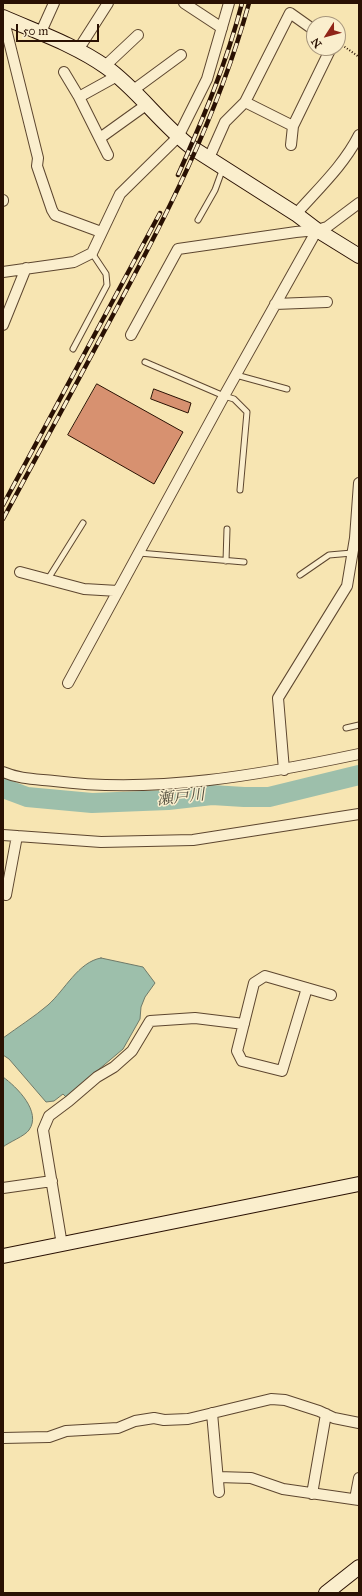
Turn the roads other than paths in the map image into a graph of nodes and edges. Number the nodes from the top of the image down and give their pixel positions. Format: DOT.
graph roads {
  1 [pos="54,3"];
  2 [pos="108,3"];
  3 [pos="184,3"];
  4 [pos="229,3"];
  5 [pos="3,17"];
  6 [pos="306,24"];
  7 [pos="222,28"];
  8 [pos="40,34"];
  9 [pos="138,35"];
  10 [pos="78,50"];
  11 [pos="181,55"];
  12 [pos="327,56"];
  13 [pos="105,66"];
  14 [pos="64,72"];
  15 [pos="118,76"];
  16 [pos="132,91"];
  17 [pos="79,98"];
  18 [pos="245,102"];
  19 [pos="146,105"];
  20 [pos="293,126"];
  21 [pos="359,135"];
  22 [pos="178,137"];
  23 [pos="100,138"];
  24 [pos="292,145"];
  25 [pos="108,155"];
  26 [pos="209,158"];
  27 [pos="223,167"];
  28 [pos="359,203"];
  29 [pos="296,214"];
  30 [pos="198,220"];
  31 [pos="317,230"];
  32 [pos="101,232"];
  33 [pos="92,253"];
  34 [pos="359,256"];
  35 [pos="26,268"];
  36 [pos="3,272"];
  37 [pos="327,302"];
  38 [pos="275,304"];
  39 [pos="3,325"];
  40 [pos="132,335"];
  41 [pos="73,349"];
  42 [pos="146,362"];
  43 [pos="236,375"];
  44 [pos="287,389"];
  45 [pos="224,396"];
  46 [pos="359,483"];
  47 [pos="240,490"];
  48 [pos="84,522"];
  49 [pos="227,529"];
  50 [pos="356,552"];
  51 [pos="139,553"];
  52 [pos="226,561"];
  53 [pos="244,562"];
  54 [pos="20,572"];
  55 [pos="300,576"];
  56 [pos="48,579"];
  57 [pos="118,591"];
  58 [pos="68,683"];
  59 [pos="359,724"];
  60 [pos="346,728"];
  61 [pos="359,754"];
  62 [pos="284,770"];
  63 [pos="3,772"];
  64 [pos="359,814"];
  65 [pos="3,835"];
  66 [pos="17,836"];
  67 [pos="3,894"];
  68 [pos="307,988"];
  69 [pos="331,995"];
  70 [pos="244,1024"];
  71 [pos="52,1181"];
  72 [pos="359,1184"];
  73 [pos="3,1188"];
  74 [pos="62,1245"];
  75 [pos="3,1256"];
  76 [pos="212,1413"];
  77 [pos="326,1414"];
  78 [pos="359,1423"];
  79 [pos="3,1438"];
  80 [pos="218,1477"];
  81 [pos="359,1478"];
  82 [pos="219,1492"];
  83 [pos="312,1494"];
  84 [pos="357,1500"];
  85 [pos="359,1567"];
  86 [pos="326,1593"];
  1 -- 8 [label="street"];
  2 -- 10 [label="street"];
  3 -- 7 [label="street"];
  4 -- 7 [label="street"];
  5 -- 8 [label="street"];
  5 -- 32 [label="street"];
  6 -- 18 [label="street"];
  7 -- 22 [label="street"];
  8 -- 10 [label="street"];
  9 -- 13 [label="street"];
  10 -- 13 [label="street"];
  11 -- 16 [label="street"];
  12 -- 20 [label="street"];
  13 -- 15 [label="street"];
  14 -- 17 [label="street"];
  15 -- 16 [label="street"];
  15 -- 17 [label="street"];
  16 -- 19 [label="street"];
  17 -- 23 [label="street"];
  18 -- 20 [label="street"];
  18 -- 26 [label="street"];
  19 -- 22 [label="street"];
  19 -- 23 [label="street"];
  20 -- 24 [label="street"];
  21 -- 29 [label="street"];
  22 -- 26 [label="street"];
  22 -- 32 [label="street"];
  23 -- 25 [label="street"];
  26 -- 27 [label="street"];
  27 -- 29 [label="street"];
  27 -- 30 [label="lane"];
  28 -- 31 [label="street"];
  29 -- 31 [label="street"];
  31 -- 34 [label="street"];
  31 -- 38 [label="street"];
  31 -- 40 [label="street"];
  32 -- 33 [label="street"];
  33 -- 35 [label="street"];
  33 -- 41 [label="lane"];
  35 -- 36 [label="street"];
  35 -- 39 [label="street"];
  37 -- 38 [label="street"];
  38 -- 43 [label="street"];
  42 -- 45 [label="lane"];
  43 -- 44 [label="lane"];
  43 -- 45 [label="street"];
  45 -- 47 [label="lane"];
  45 -- 51 [label="street"];
  46 -- 50 [label="street"];
  48 -- 56 [label="lane"];
  49 -- 52 [label="lane"];
  50 -- 55 [label="lane"];
  50 -- 62 [label="street"];
  51 -- 52 [label="lane"];
  51 -- 57 [label="street"];
  52 -- 53 [label="lane"];
  54 -- 56 [label="street"];
  56 -- 57 [label="street"];
  57 -- 58 [label="street"];
  59 -- 60 [label="lane"];
  61 -- 62 [label="street"];
  62 -- 63 [label="street"];
  64 -- 66 [label="street"];
  65 -- 66 [label="street"];
  66 -- 67 [label="street"];
  68 -- 69 [label="street"];
  68 -- 70 [label="street"];
  68 -- 70 [label="street"];
  70 -- 71 [label="street"];
  71 -- 73 [label="street"];
  71 -- 74 [label="street"];
  72 -- 74 [label="street"];
  74 -- 75 [label="street"];
  76 -- 77 [label="street"];
  76 -- 79 [label="street"];
  76 -- 80 [label="street"];
  77 -- 78 [label="street"];
  77 -- 83 [label="street"];
  80 -- 82 [label="street"];
  80 -- 83 [label="street"];
  81 -- 84 [label="street"];
  83 -- 84 [label="street"];
  85 -- 86 [label="street"];
}
